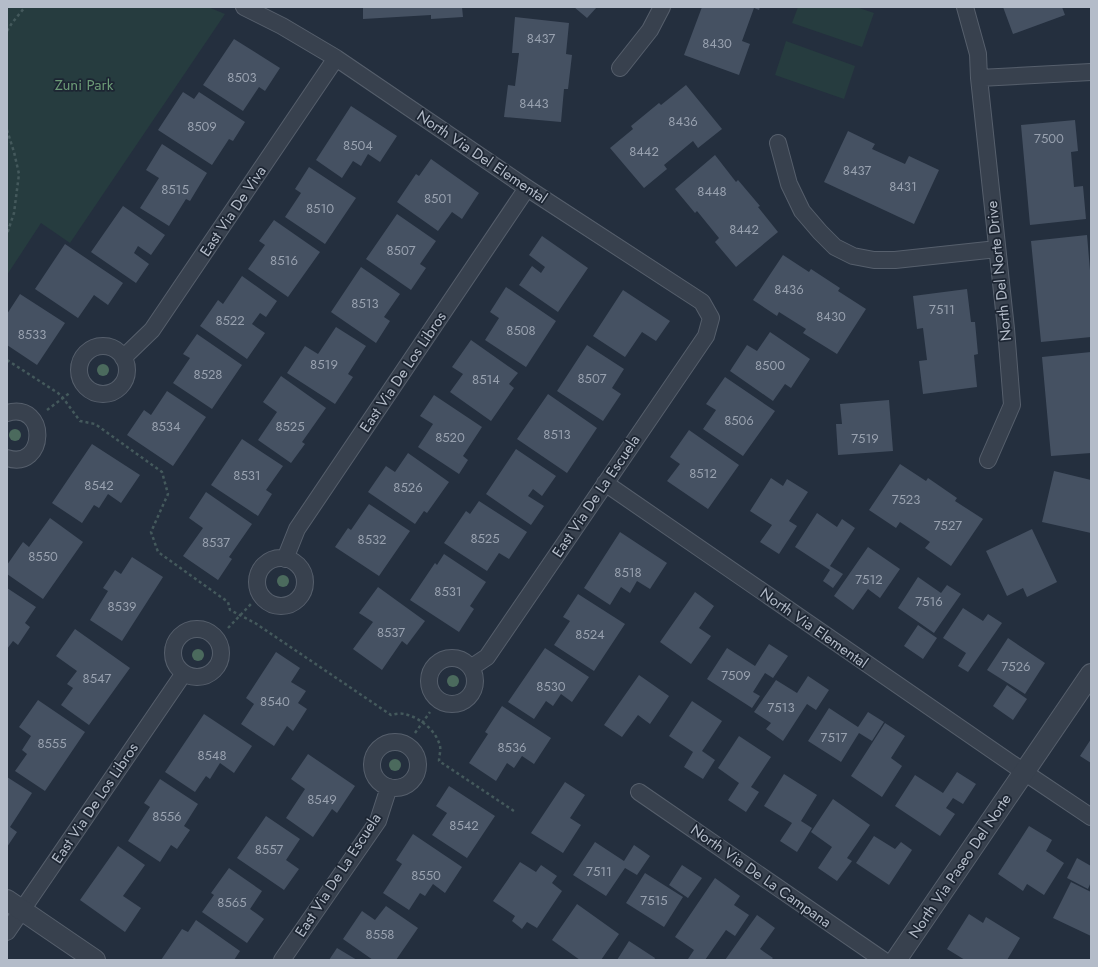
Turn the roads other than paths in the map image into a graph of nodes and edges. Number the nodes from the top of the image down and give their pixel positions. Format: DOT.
graph roads {
  1 [pos="244,7"];
  2 [pos="662,7"];
  3 [pos="965,7"];
  4 [pos="336,58"];
  5 [pos="620,68"];
  6 [pos="1091,72"];
  7 [pos="979,78"];
  8 [pos="778,144"];
  9 [pos="527,188"];
  10 [pos="997,249"];
  11 [pos="711,318"];
  12 [pos="123,358"];
  13 [pos="7,414"];
  14 [pos="988,460"];
  15 [pos="8,462"];
  16 [pos="605,483"];
  17 [pos="285,559"];
  18 [pos="472,667"];
  19 [pos="184,673"];
  20 [pos="1091,674"];
  21 [pos="1024,772"];
  22 [pos="389,787"];
  23 [pos="639,792"];
  24 [pos="1091,817"];
  25 [pos="15,905"];
  26 [pos="7,932"];
  27 [pos="95,960"];
  28 [pos="282,960"];
  29 [pos="883,960"];
  30 [pos="896,960"];
  1 -- 4 [label="street, North Via Del Elemental"];
  2 -- 5 [label="street"];
  3 -- 7 [label="street, North Del Norte Drive"];
  4 -- 9 [label="street, North Via Del Elemental"];
  4 -- 12 [label="street, East Via De Viva"];
  6 -- 7 [label="street"];
  7 -- 10 [label="street, North Del Norte Drive"];
  8 -- 10 [label="street"];
  9 -- 11 [label="street, North Via Del Elemental"];
  9 -- 17 [label="street, East Via De Los Libros"];
  10 -- 14 [label="street, North Del Norte Drive"];
  11 -- 16 [label="street, East Via De La Escuela"];
  13 -- 15 [label="street"];
  16 -- 18 [label="street, East Via De La Escuela"];
  16 -- 21 [label="street, North Via Elemental"];
  19 -- 25 [label="street, East Via De Los Libros"];
  20 -- 21 [label="street, North Via Paseo Del Norte"];
  21 -- 24 [label="street"];
  21 -- 30 [label="street, North Via Paseo Del Norte"];
  22 -- 28 [label="street, East Via De La Escuela"];
  23 -- 29 [label="street, North Via De La Campana"];
  25 -- 26 [label="street, East Via De Los Libros"];
  25 -- 27 [label="street"];
}
